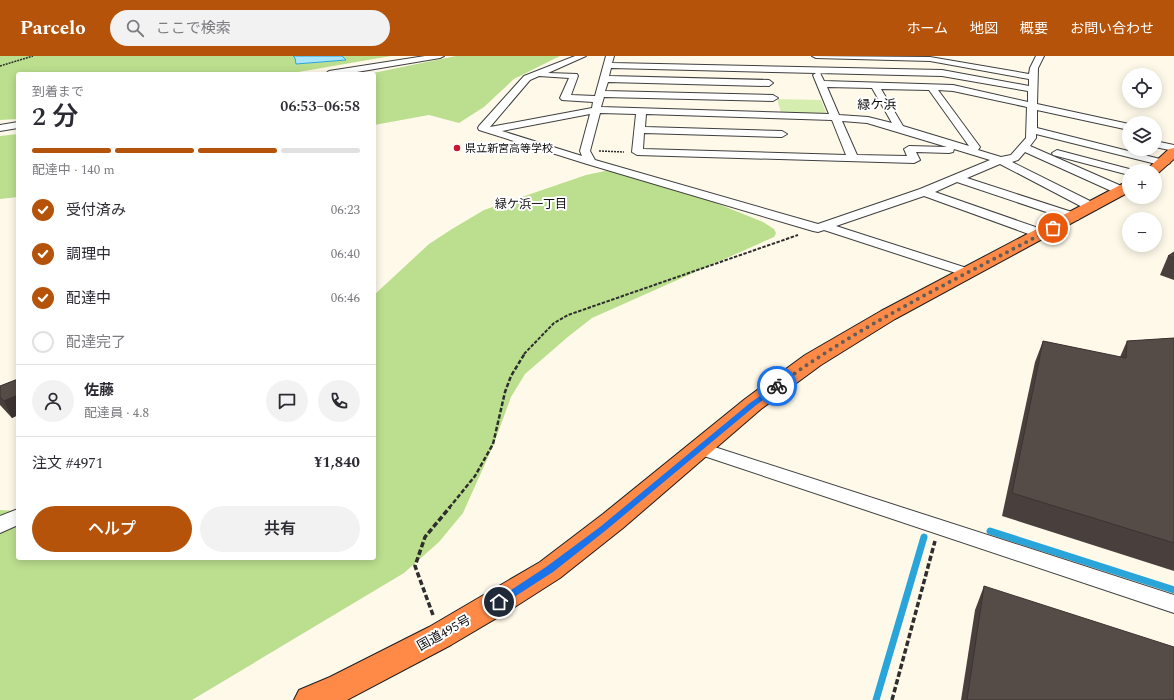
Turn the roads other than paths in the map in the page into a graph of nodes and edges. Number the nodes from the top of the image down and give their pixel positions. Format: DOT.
graph roads {
  1 [pos="440,56"];
  2 [pos="582,56"];
  3 [pos="760,56"];
  4 [pos="816,56"];
  5 [pos="953,56"];
  6 [pos="1040,56"];
  7 [pos="609,60"];
  8 [pos="931,60"];
  9 [pos="765,68"];
  10 [pos="814,69"];
  11 [pos="341,72"];
  12 [pos="536,75"];
  13 [pos="604,79"];
  14 [pos="948,80"];
  15 [pos="769,83"];
  16 [pos="821,84"];
  17 [pos="875,86"];
  18 [pos="931,87"];
  19 [pos="1033,90"];
  20 [pos="773,98"];
  21 [pos="598,101"];
  22 [pos="640,111"];
  23 [pos="777,115"];
  24 [pos="834,117"];
  25 [pos="1122,124"];
  26 [pos="16,125"];
  27 [pos="0,128"];
  28 [pos="898,128"];
  29 [pos="489,130"];
  30 [pos="638,130"];
  31 [pos="1032,130"];
  32 [pos="1122,134"];
  33 [pos="1174,138"];
  34 [pos="1162,139"];
  35 [pos="1162,141"];
  36 [pos="785,145"];
  37 [pos="1025,146"];
  38 [pos="1174,148"];
  39 [pos="971,150"];
  40 [pos="1169,157"];
  41 [pos="852,158"];
  42 [pos="1000,160"];
  43 [pos="591,162"];
  44 [pos="1160,164"];
  45 [pos="955,178"];
  46 [pos="1122,181"];
  47 [pos="1122,181"];
  48 [pos="1122,186"];
  49 [pos="924,192"];
  50 [pos="1083,212"];
  51 [pos="820,227"];
  52 [pos="1042,234"];
  53 [pos="968,273"];
  54 [pos="699,448"];
  55 [pos="16,517"];
  56 [pos="0,525"];
  57 [pos="1174,604"];
  58 [pos="311,700"];
  1 -- 11 [label="street"];
  2 -- 12 [label="street"];
  3 -- 9 [label="street"];
  4 -- 8 [label="street"];
  5 -- 19 [label="street"];
  6 -- 19 [label="street"];
  7 -- 9 [label="street"];
  7 -- 13 [label="street"];
  8 -- 14 [label="street"];
  8 -- 19 [label="street"];
  9 -- 10 [label="street"];
  9 -- 15 [label="street"];
  10 -- 14 [label="street"];
  10 -- 16 [label="street"];
  12 -- 21 [label="street"];
  12 -- 29 [label="street"];
  13 -- 15 [label="street"];
  13 -- 21 [label="street"];
  14 -- 18 [label="street"];
  14 -- 19 [label="street"];
  14 -- 19 [label="street"];
  15 -- 20 [label="street"];
  16 -- 17 [label="street"];
  16 -- 24 [label="street"];
  17 -- 18 [label="street"];
  17 -- 28 [label="street"];
  18 -- 39 [label="street"];
  19 -- 25 [label="street"];
  19 -- 31 [label="street"];
  19 -- 32 [label="street"];
  20 -- 21 [label="street"];
  20 -- 23 [label="street"];
  21 -- 22 [label="street"];
  21 -- 29 [label="street"];
  21 -- 43 [label="street"];
  22 -- 23 [label="street"];
  22 -- 30 [label="street"];
  23 -- 24 [label="street"];
  23 -- 36 [label="street"];
  24 -- 28 [label="street"];
  24 -- 41 [label="street"];
  26 -- 27 [label="street"];
  28 -- 39 [label="street"];
  29 -- 43 [label="street"];
  30 -- 36 [label="street"];
  30 -- 36 [label="street"];
  31 -- 37 [label="street"];
  31 -- 40 [label="street"];
  33 -- 34 [label="street"];
  35 -- 38 [label="street"];
  36 -- 41 [label="street"];
  37 -- 42 [label="street"];
  37 -- 46 [label="street"];
  37 -- 47 [label="street"];
  39 -- 41 [label="street"];
  39 -- 42 [label="street"];
  40 -- 44 [label="highway"];
  42 -- 45 [label="street"];
  42 -- 50 [label="street"];
  43 -- 51 [label="street"];
  45 -- 49 [label="street"];
  45 -- 50 [label="street"];
  48 -- 50 [label="highway, 国道495号"];
  49 -- 51 [label="street"];
  49 -- 52 [label="street"];
  50 -- 52 [label="highway, 国道495号"];
  51 -- 53 [label="street"];
  52 -- 53 [label="highway, 国道495号"];
  53 -- 54 [label="highway, 国道495号"];
  54 -- 57 [label="street"];
  54 -- 58 [label="highway, 国道495号"];
  55 -- 56 [label="street"];
}
